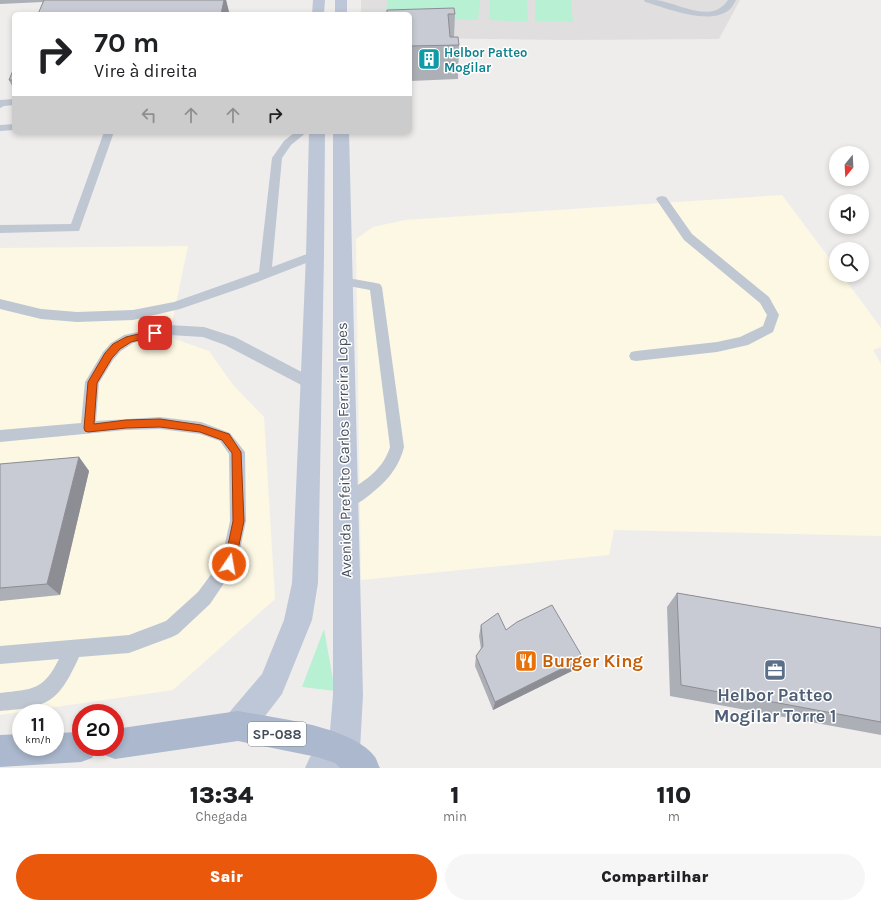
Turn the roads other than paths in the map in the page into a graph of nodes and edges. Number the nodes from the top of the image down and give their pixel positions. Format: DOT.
graph roads {
  1 [pos="319,0"];
  2 [pos="341,0"];
  3 [pos="648,0"];
  4 [pos="732,0"];
  5 [pos="318,12"];
  6 [pos="341,12"];
  7 [pos="12,102"];
  8 [pos="0,105"];
  9 [pos="12,127"];
  10 [pos="0,128"];
  11 [pos="108,134"];
  12 [pos="299,134"];
  13 [pos="317,134"];
  14 [pos="341,134"];
  15 [pos="662,199"];
  16 [pos="0,229"];
  17 [pos="315,255"];
  18 [pos="265,274"];
  19 [pos="342,281"];
  20 [pos="0,304"];
  21 [pos="636,356"];
  22 [pos="312,384"];
  23 [pos="88,428"];
  24 [pos="0,436"];
  25 [pos="344,504"];
  26 [pos="74,649"];
  27 [pos="0,655"];
  28 [pos="0,702"];
  29 [pos="238,726"];
  30 [pos="124,743"];
  31 [pos="72,747"];
  32 [pos="0,751"];
  33 [pos="343,764"];
  1 -- 5 [label="main road"];
  2 -- 6 [label="main road"];
  3 -- 4 [label="lane"];
  7 -- 8 [label="lane"];
  9 -- 10 [label="lane"];
  11 -- 16 [label="lane"];
  12 -- 18 [label="lane"];
  13 -- 17 [label="main road, Avenida Prefeito Carlos Ferreira Lopes / SP-088"];
  14 -- 19 [label="main road, Avenida Prefeito Carlos Ferreira Lopes / SP-088"];
  15 -- 21 [label="lane"];
  17 -- 18 [label="lane"];
  17 -- 22 [label="main road, Avenida Prefeito Carlos Ferreira Lopes / SP-088"];
  18 -- 20 [label="lane"];
  19 -- 25 [label="main road, Avenida Prefeito Carlos Ferreira Lopes / SP-088"];
  19 -- 25 [label="lane"];
  22 -- 23 [label="lane"];
  22 -- 29 [label="main road, Avenida Prefeito Carlos Ferreira Lopes / SP-088"];
  23 -- 24 [label="lane"];
  23 -- 26 [label="lane"];
  25 -- 33 [label="main road, Avenida Prefeito Carlos Ferreira Lopes / SP-088"];
  26 -- 27 [label="lane"];
  26 -- 28 [label="lane"];
  29 -- 30 [label="main road"];
  29 -- 33 [label="main road, SP-088"];
  31 -- 32 [label="main road"];
}
